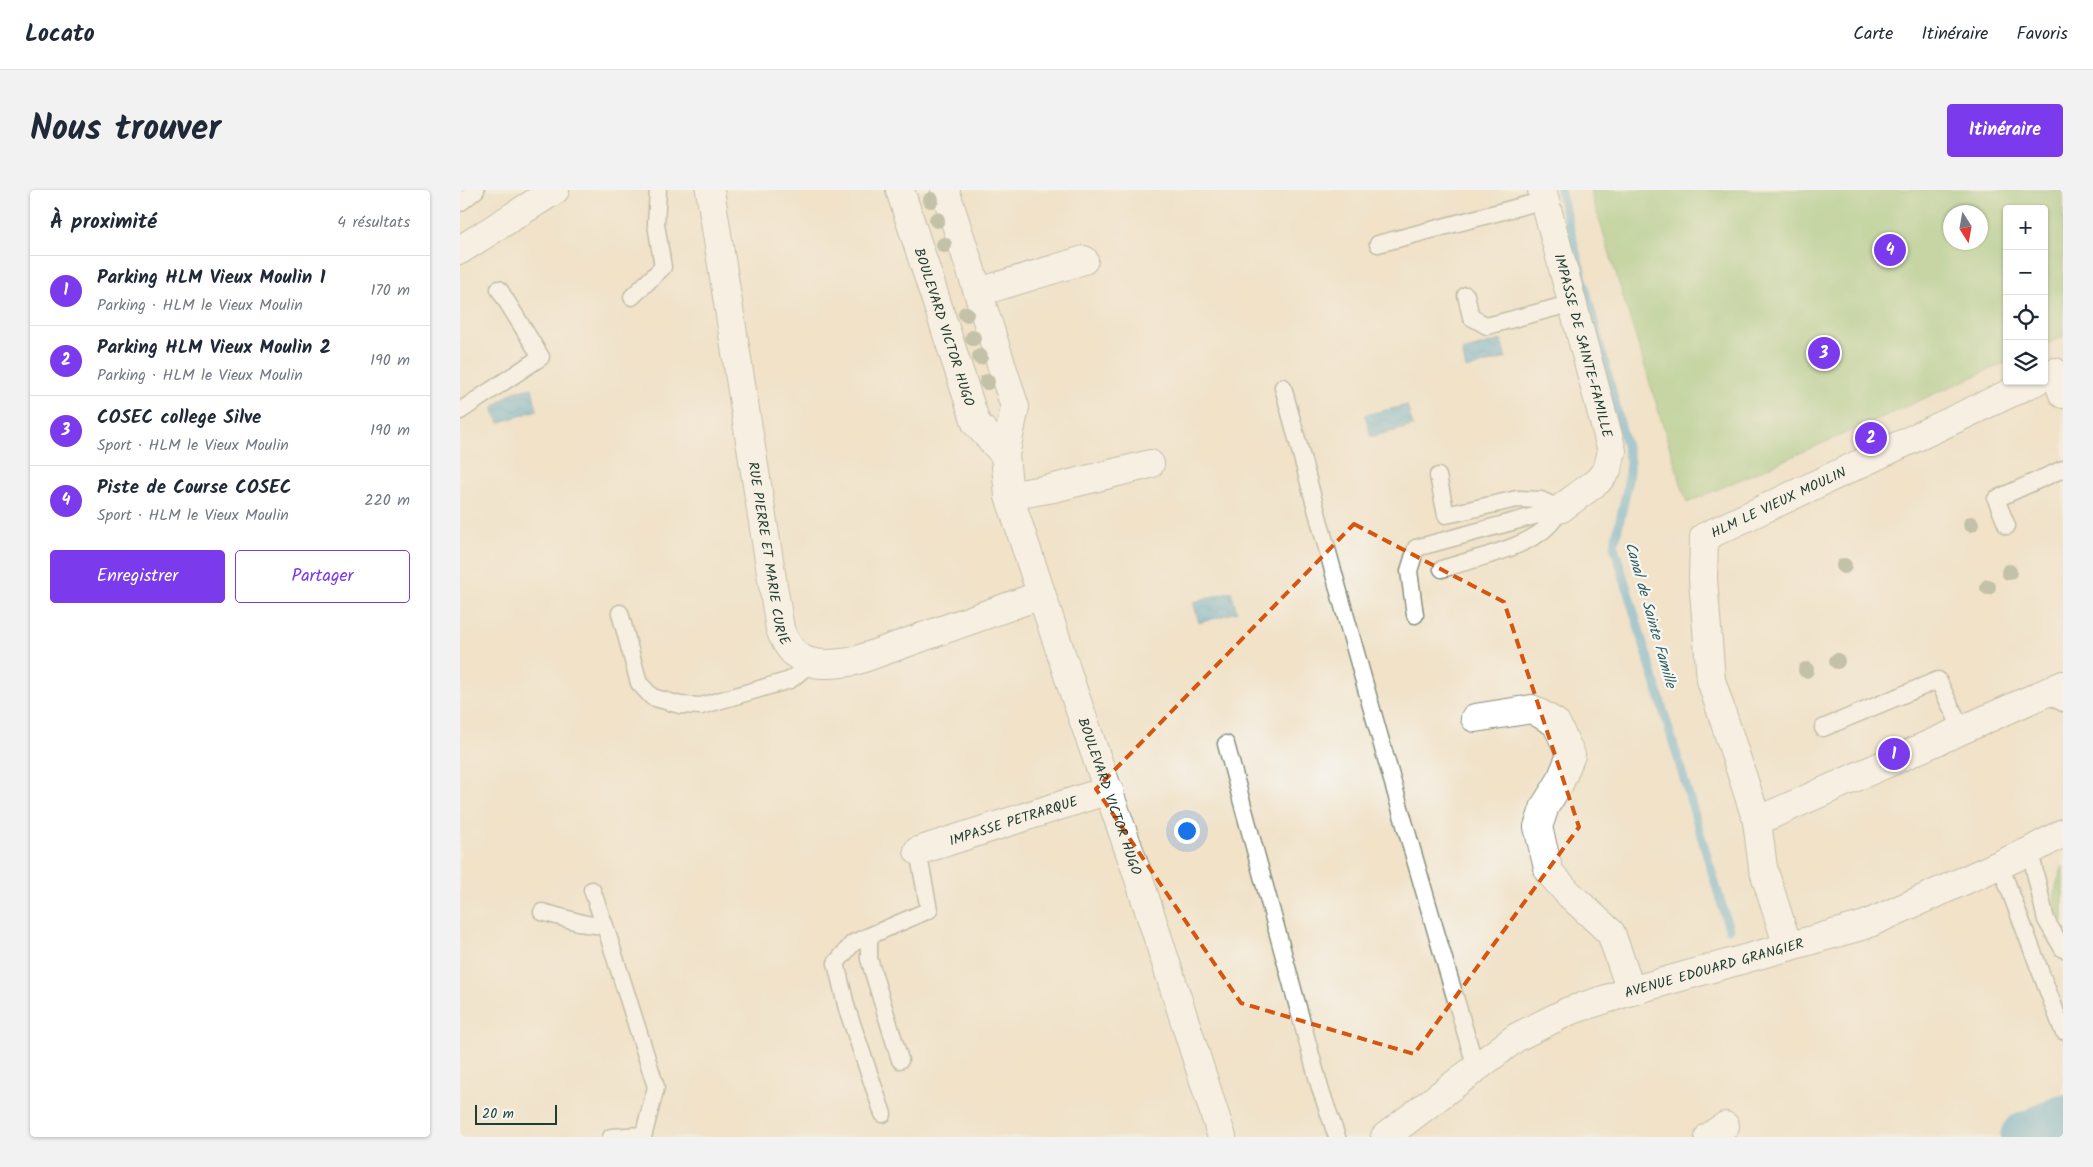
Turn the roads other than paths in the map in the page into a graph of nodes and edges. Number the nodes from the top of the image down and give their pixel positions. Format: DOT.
graph roads {
  1 [pos="476,190"];
  2 [pos="556,190"];
  3 [pos="658,190"];
  4 [pos="710,190"];
  5 [pos="900,190"];
  6 [pos="945,190"];
  7 [pos="1544,195"];
  8 [pos="460,203"];
  9 [pos="1378,244"];
  10 [pos="460,250"];
  11 [pos="1084,260"];
  12 [pos="499,289"];
  13 [pos="979,292"];
  14 [pos="1466,295"];
  15 [pos="632,297"];
  16 [pos="1572,302"];
  17 [pos="2048,375"];
  18 [pos="2027,385"];
  19 [pos="1282,386"];
  20 [pos="2063,394"];
  21 [pos="460,411"];
  22 [pos="1005,455"];
  23 [pos="1150,464"];
  24 [pos="2063,469"];
  25 [pos="1438,476"];
  26 [pos="1009,496"];
  27 [pos="1560,509"];
  28 [pos="2007,526"];
  29 [pos="1442,569"];
  30 [pos="1041,595"];
  31 [pos="620,613"];
  32 [pos="1415,614"];
  33 [pos="811,663"];
  34 [pos="2057,694"];
  35 [pos="1475,718"];
  36 [pos="1823,728"];
  37 [pos="1962,730"];
  38 [pos="1226,744"];
  39 [pos="1109,790"];
  40 [pos="1757,821"];
  41 [pos="2063,833"];
  42 [pos="918,851"];
  43 [pos="2030,851"];
  44 [pos="2000,865"];
  45 [pos="592,890"];
  46 [pos="542,912"];
  47 [pos="606,926"];
  48 [pos="870,937"];
  49 [pos="1788,947"];
  50 [pos="2063,949"];
  51 [pos="1631,991"];
  52 [pos="2063,1031"];
  53 [pos="900,1060"];
  54 [pos="1476,1068"];
  55 [pos="883,1114"];
  56 [pos="643,1136"];
  57 [pos="611,1137"];
  58 [pos="1222,1137"];
  59 [pos="1337,1137"];
  60 [pos="1386,1137"];
  1 -- 8 [label="lane"];
  2 -- 10 [label="street"];
  3 -- 15 [label="lane"];
  4 -- 33 [label="street, RUE PIERRE ET MARIE CURIE"];
  5 -- 22 [label="street, BOULEVARD VICTOR HUGO"];
  6 -- 13 [label="street, BOULEVARD VICTOR HUGO"];
  7 -- 9 [label="lane"];
  7 -- 16 [label="street, IMPASSE DE SAINTE-FAMILLE"];
  11 -- 13 [label="street"];
  12 -- 21 [label="lane"];
  13 -- 22 [label="street, BOULEVARD VICTOR HUGO"];
  14 -- 16 [label="lane"];
  16 -- 27 [label="street, IMPASSE DE SAINTE-FAMILLE"];
  17 -- 20 [label="street"];
  18 -- 40 [label="street, HLM LE VIEUX MOULIN"];
  19 -- 54 [label="lane"];
  22 -- 26 [label="street, BOULEVARD VICTOR HUGO"];
  23 -- 26 [label="street"];
  24 -- 28 [label="lane"];
  25 -- 27 [label="lane"];
  26 -- 30 [label="street, BOULEVARD VICTOR HUGO"];
  27 -- 29 [label="lane"];
  27 -- 32 [label="lane"];
  30 -- 33 [label="street"];
  30 -- 39 [label="street, BOULEVARD VICTOR HUGO"];
  31 -- 33 [label="lane"];
  34 -- 37 [label="street"];
  35 -- 51 [label="street"];
  36 -- 37 [label="lane"];
  37 -- 40 [label="street"];
  38 -- 59 [label="lane"];
  39 -- 42 [label="street, IMPASSE PETRARQUE"];
  39 -- 58 [label="street, BOULEVARD VICTOR HUGO"];
  40 -- 49 [label="street, HLM LE VIEUX MOULIN"];
  41 -- 43 [label="street, AVENUE EDOUARD GRANGIER"];
  42 -- 48 [label="lane"];
  43 -- 44 [label="street, AVENUE EDOUARD GRANGIER"];
  43 -- 50 [label="lane"];
  44 -- 49 [label="street, AVENUE EDOUARD GRANGIER"];
  44 -- 52 [label="lane"];
  45 -- 47 [label="lane"];
  46 -- 47 [label="lane"];
  47 -- 56 [label="lane"];
  48 -- 53 [label="lane"];
  48 -- 55 [label="lane"];
  49 -- 51 [label="street, AVENUE EDOUARD GRANGIER"];
  51 -- 54 [label="street, AVENUE EDOUARD GRANGIER"];
  54 -- 60 [label="street, AVENUE EDOUARD GRANGIER"];
  56 -- 57 [label="lane"];
}
